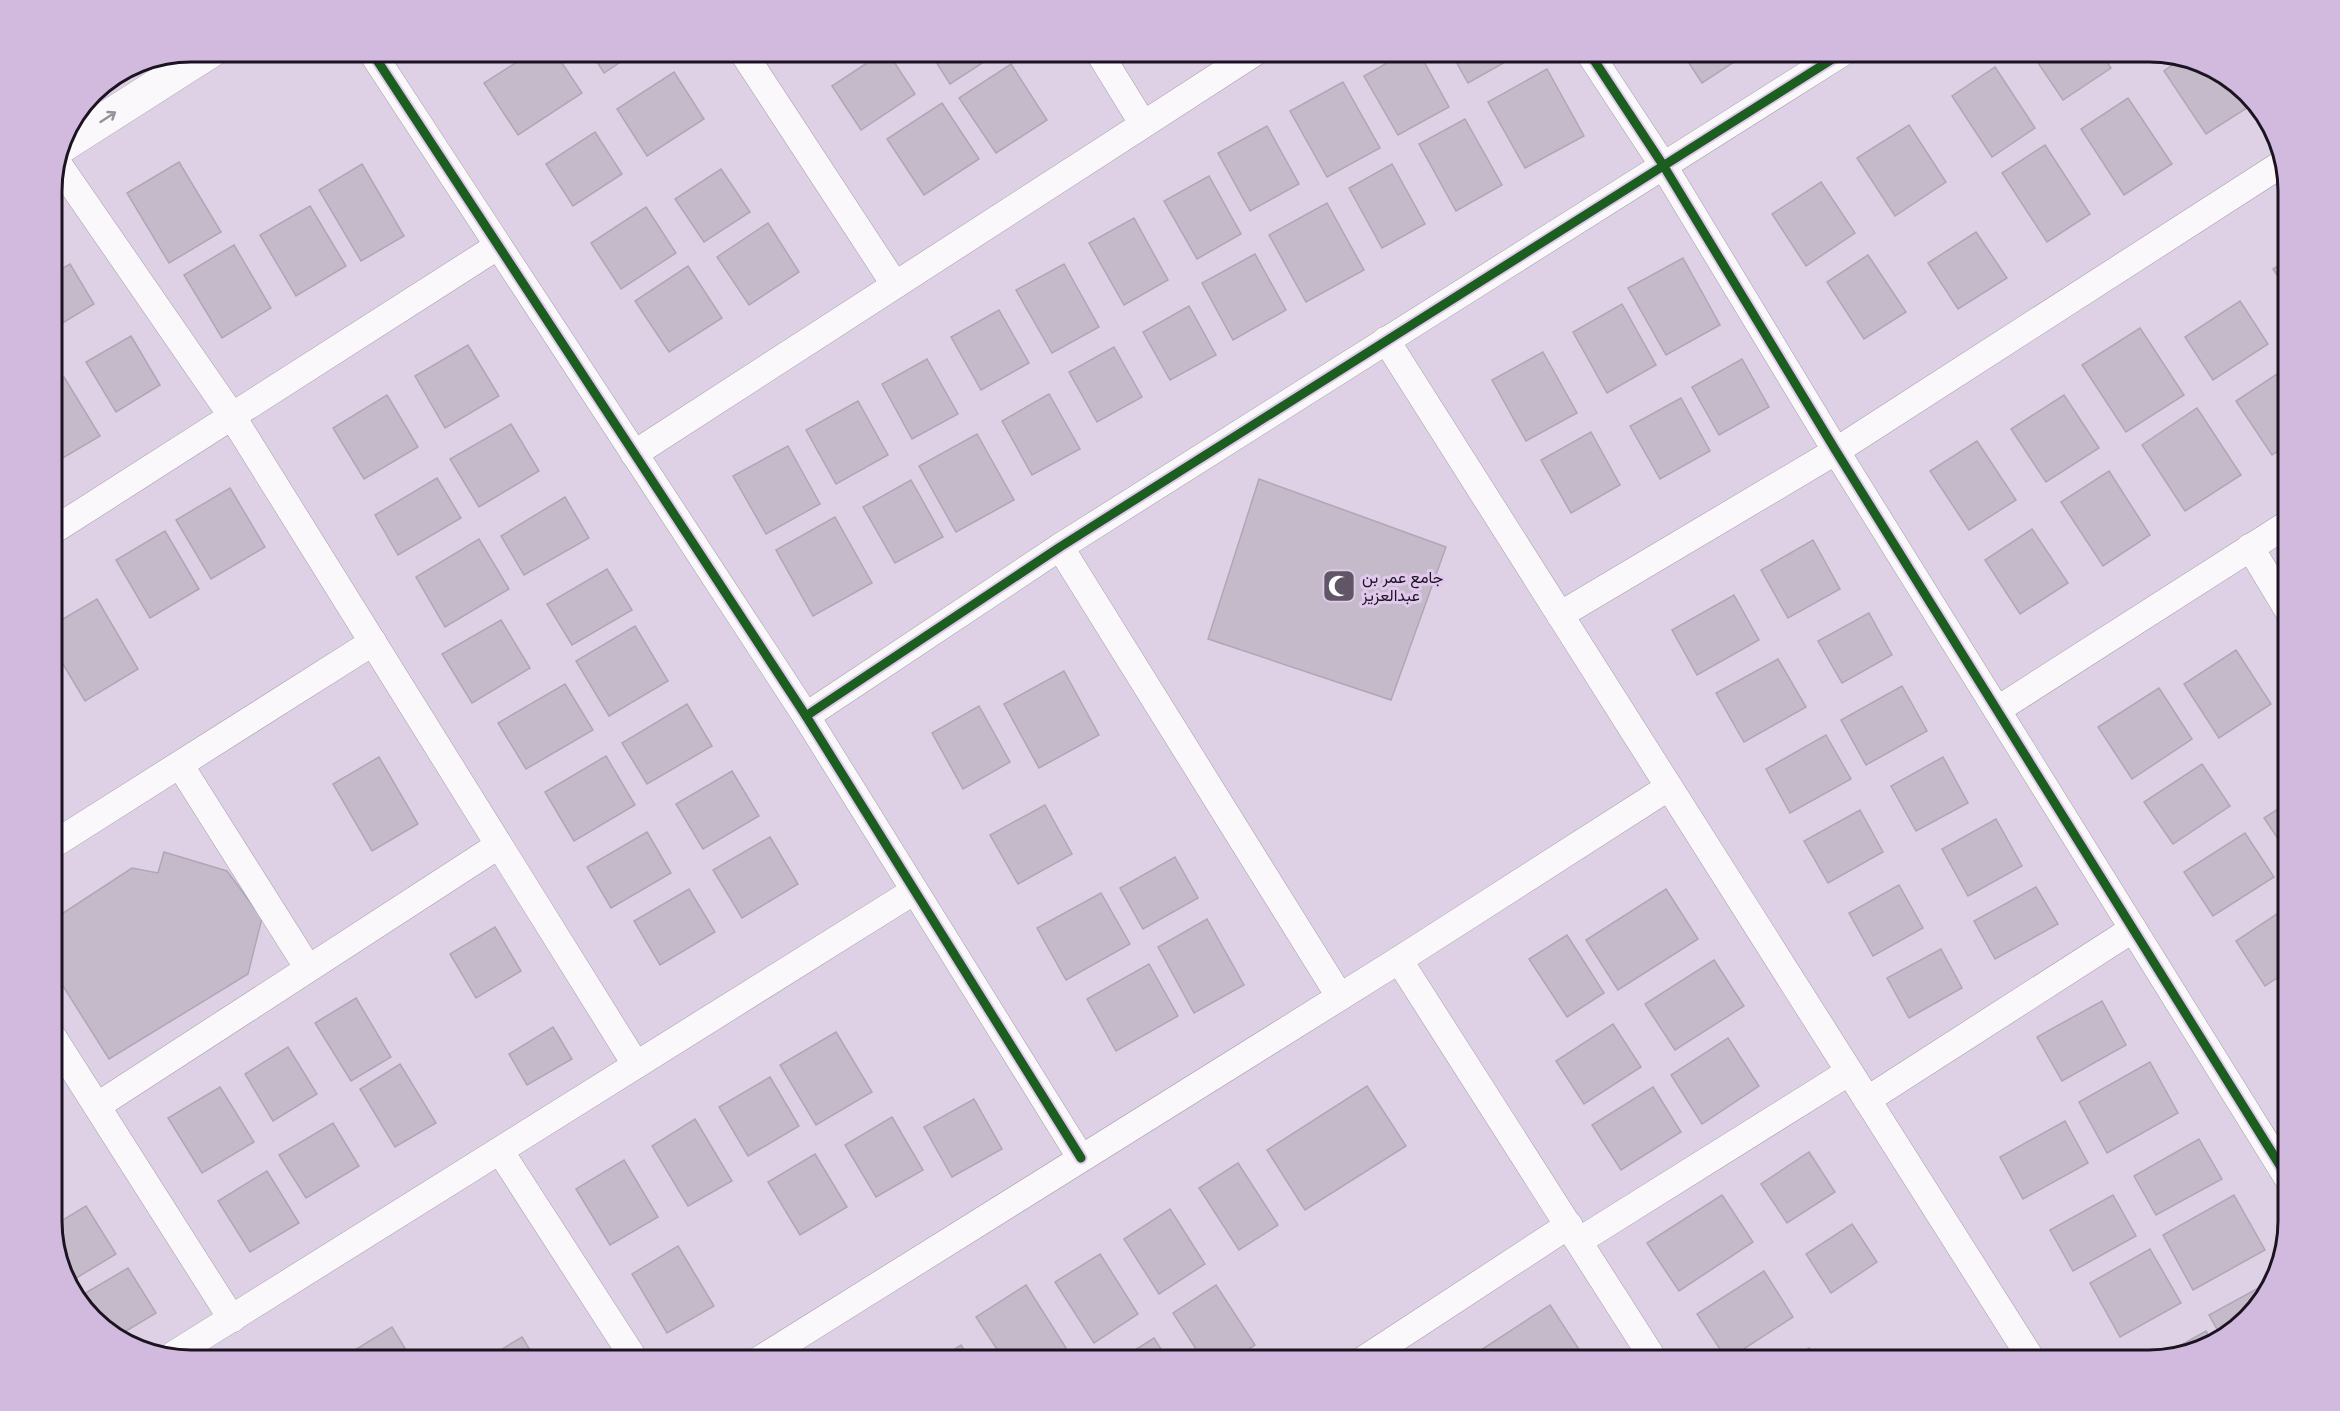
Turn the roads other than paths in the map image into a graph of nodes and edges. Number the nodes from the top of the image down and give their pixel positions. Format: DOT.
graph roads {
  1 [pos="194,62"];
  2 [pos="377,62"];
  3 [pos="749,62"];
  4 [pos="1105,62"];
  5 [pos="1240,62"];
  6 [pos="1595,62"];
  7 [pos="1827,62"];
  8 [pos="1143,124"];
  9 [pos="72,140"];
  10 [pos="1663,165"];
  11 [pos="2276,167"];
  12 [pos="63,172"];
  13 [pos="498,246"];
  14 [pos="895,285"];
  15 [pos="1386,340"];
  16 [pos="232,416"];
  17 [pos="1836,451"];
  18 [pos="634,454"];
  19 [pos="62,525"];
  20 [pos="2278,530"];
  21 [pos="1060,547"];
  22 [pos="2250,548"];
  23 [pos="2278,594"];
  24 [pos="1560,615"];
  25 [pos="373,642"];
  26 [pos="1997,710"];
  27 [pos="806,716"];
  28 [pos="180,765"];
  29 [pos="1669,787"];
  30 [pos="62,839"];
  31 [pos="499,845"];
  32 [pos="915,891"];
  33 [pos="2133,929"];
  34 [pos="1399,960"];
  35 [pos="308,968"];
  36 [pos="1340,997"];
  37 [pos="62,1051"];
  38 [pos="636,1065"];
  39 [pos="1849,1072"];
  40 [pos="1867,1100"];
  41 [pos="97,1106"];
  42 [pos="500,1150"];
  43 [pos="1081,1158"];
  44 [pos="2278,1162"];
  45 [pos="1574,1233"];
  46 [pos="231,1319"];
  47 [pos="182,1349"];
  48 [pos="629,1350"];
  49 [pos="775,1350"];
  50 [pos="1380,1350"];
  51 [pos="1648,1350"];
  52 [pos="2026,1350"];
  9 -- 1 [label="street, one-way"];
  2 -- 13 [label="street"];
  3 -- 14 [label="street"];
  4 -- 8 [label="street"];
  5 -- 8 [label="street"];
  6 -- 10 [label="street"];
  7 -- 10 [label="street"];
  8 -- 14 [label="street"];
  10 -- 15 [label="street"];
  10 -- 17 [label="street"];
  11 -- 17 [label="street"];
  12 -- 16 [label="street"];
  13 -- 16 [label="street"];
  13 -- 18 [label="street"];
  14 -- 18 [label="street"];
  15 -- 21 [label="street"];
  15 -- 24 [label="street"];
  16 -- 19 [label="street"];
  16 -- 25 [label="street"];
  17 -- 24 [label="street"];
  17 -- 26 [label="street"];
  18 -- 27 [label="street"];
  20 -- 22 [label="street"];
  21 -- 27 [label="street"];
  21 -- 36 [label="street"];
  22 -- 23 [label="street"];
  22 -- 26 [label="street"];
  24 -- 29 [label="street"];
  25 -- 28 [label="street"];
  25 -- 31 [label="street"];
  26 -- 33 [label="street"];
  27 -- 32 [label="street"];
  28 -- 30 [label="street"];
  28 -- 35 [label="street"];
  29 -- 34 [label="street"];
  29 -- 39 [label="street"];
  31 -- 35 [label="street"];
  31 -- 38 [label="street"];
  32 -- 38 [label="street"];
  32 -- 43 [label="street"];
  33 -- 40 [label="street"];
  33 -- 44 [label="street"];
  34 -- 36 [label="street"];
  34 -- 45 [label="street"];
  35 -- 41 [label="street"];
  36 -- 43 [label="street"];
  37 -- 41 [label="street"];
  38 -- 42 [label="street"];
  39 -- 40 [label="street"];
  39 -- 45 [label="street"];
  40 -- 52 [label="street"];
  41 -- 46 [label="street"];
  42 -- 46 [label="street"];
  42 -- 48 [label="street"];
  43 -- 49 [label="street"];
  45 -- 50 [label="street"];
  45 -- 51 [label="street"];
  46 -- 47 [label="street"];
}
